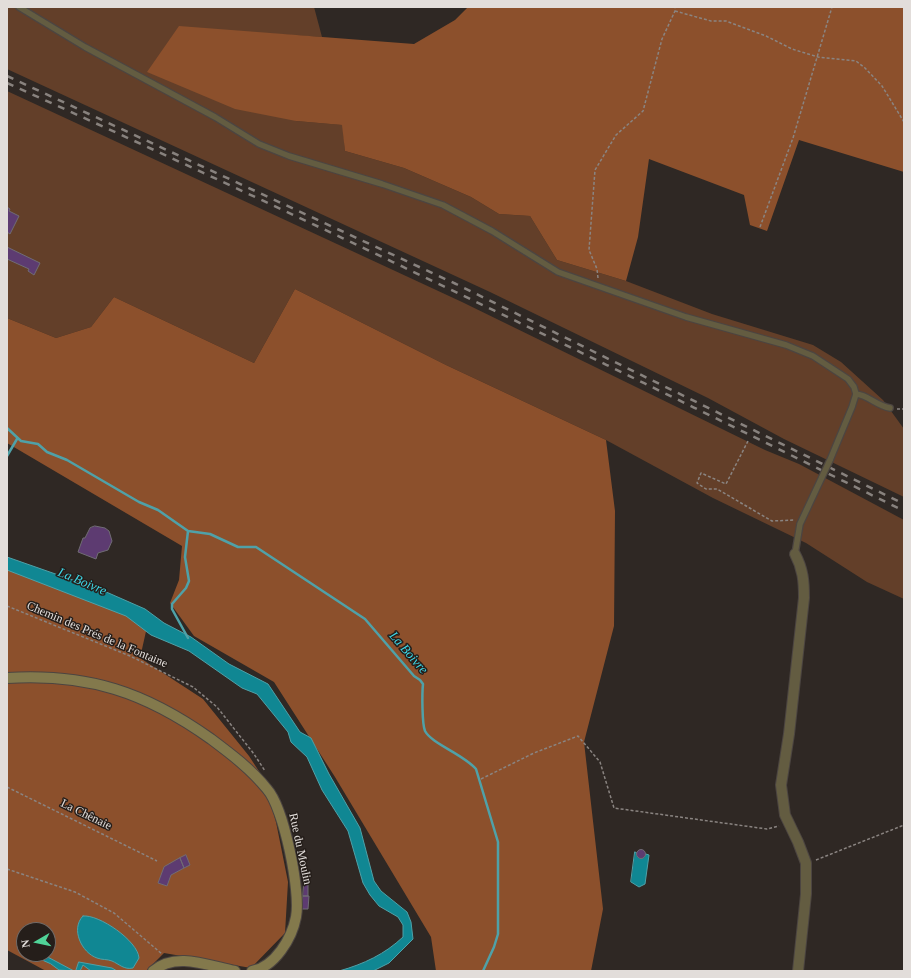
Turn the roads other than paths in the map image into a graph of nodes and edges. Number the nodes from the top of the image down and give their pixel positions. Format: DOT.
graph roads {
  1 [pos="19,7"];
  2 [pos="856,394"];
  3 [pos="890,408"];
  4 [pos="795,554"];
  5 [pos="7,678"];
  6 [pos="153,971"];
  7 [pos="235,971"];
  8 [pos="252,971"];
  9 [pos="798,971"];
  1 -- 2 [label="lane"];
  2 -- 3 [label="lane"];
  2 -- 4 [label="lane, bridge"];
  4 -- 9 [label="street"];
  5 -- 8 [label="street, Rue du Moulin"];
  6 -- 7 [label="street"];
}
